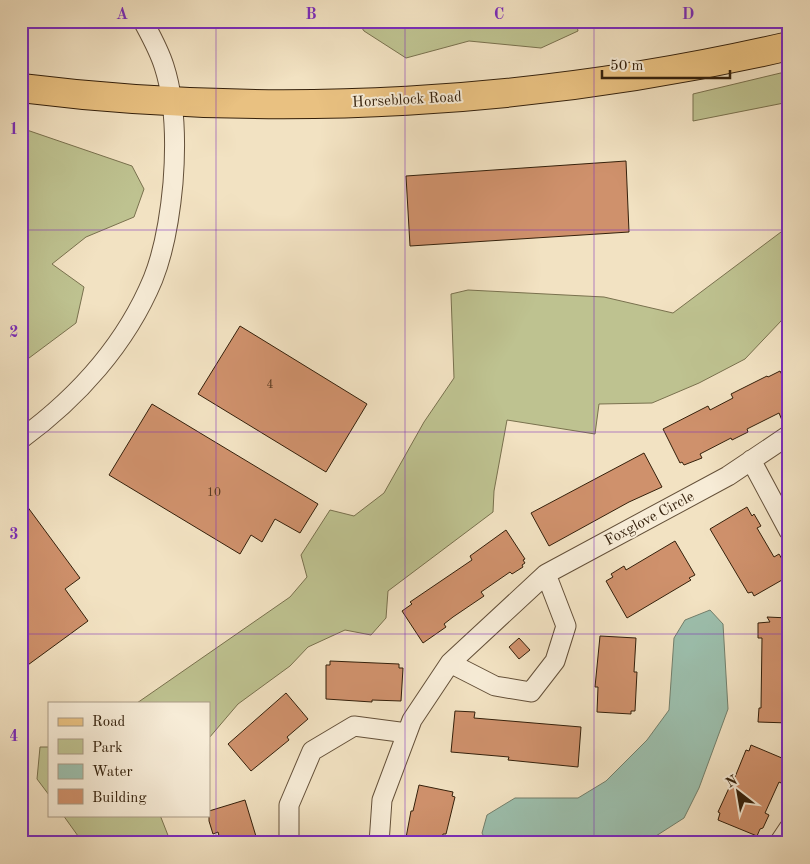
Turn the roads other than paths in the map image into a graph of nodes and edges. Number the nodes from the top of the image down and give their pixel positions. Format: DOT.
graph roads {
  1 [pos="143,21"];
  2 [pos="789,46"];
  3 [pos="21,88"];
  4 [pos="172,102"];
  5 [pos="789,435"];
  6 [pos="21,439"];
  7 [pos="751,460"];
  8 [pos="789,531"];
  9 [pos="546,574"];
  10 [pos="450,663"];
  11 [pos="407,733"];
  12 [pos="789,828"];
  13 [pos="289,843"];
  14 [pos="379,843"];
  15 [pos="779,843"];
  1 -- 4 [label="street"];
  2 -- 4 [label="main road, Horseblock Road"];
  3 -- 4 [label="main road, Horseblock Road"];
  4 -- 6 [label="street"];
  5 -- 7 [label="street, Foxglove Circle"];
  7 -- 8 [label="street"];
  7 -- 9 [label="street, Foxglove Circle"];
  9 -- 10 [label="street, Foxglove Circle"];
  9 -- 10 [label="street"];
  10 -- 11 [label="street, Foxglove Circle"];
  11 -- 13 [label="street"];
  11 -- 14 [label="street, Foxglove Circle"];
  12 -- 15 [label="street"];
}
